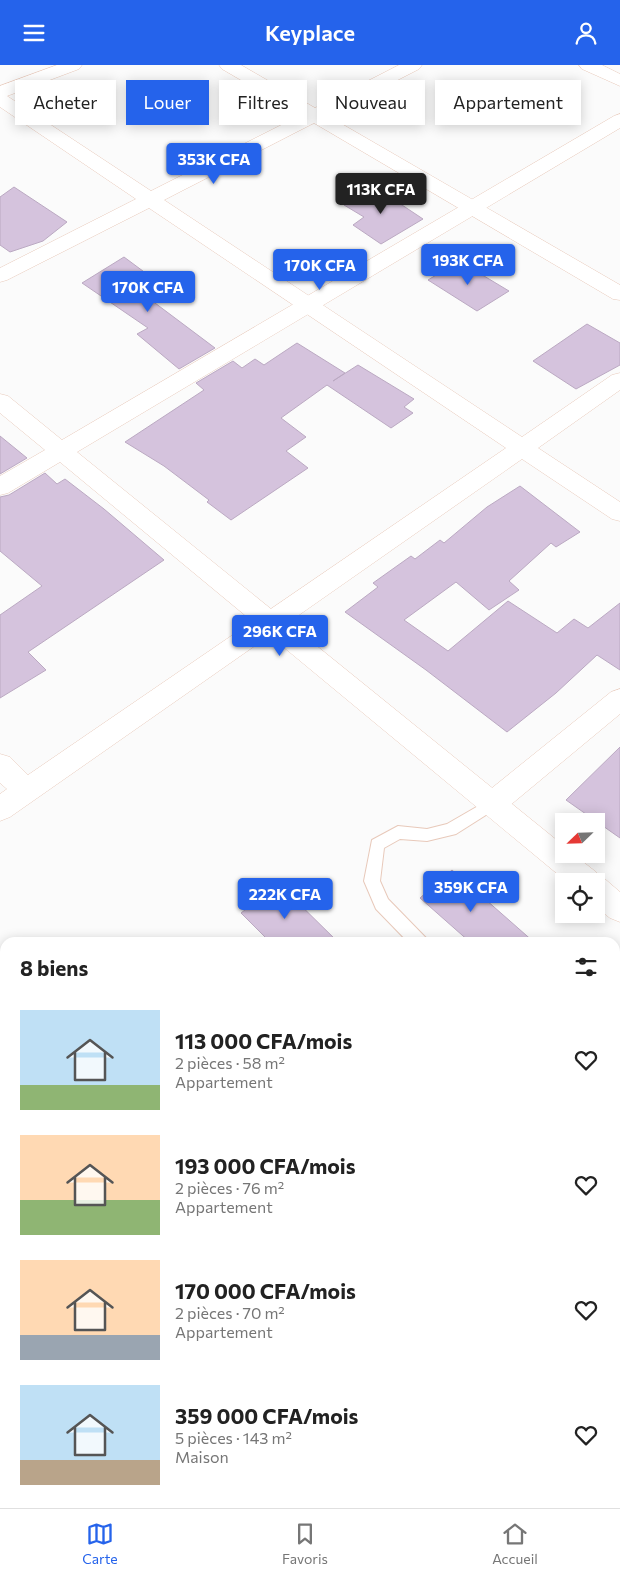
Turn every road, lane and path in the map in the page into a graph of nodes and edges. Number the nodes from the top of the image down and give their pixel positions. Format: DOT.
graph roads {
  1 [pos="73,65"];
  2 [pos="228,65"];
  3 [pos="413,65"];
  4 [pos="588,65"];
  5 [pos="620,81"];
  6 [pos="0,91"];
  7 [pos="0,99"];
  8 [pos="314,115"];
  9 [pos="620,120"];
  10 [pos="150,199"];
  11 [pos="473,208"];
  12 [pos="0,275"];
  13 [pos="620,294"];
  14 [pos="308,305"];
  15 [pos="620,380"];
  16 [pos="0,401"];
  17 [pos="522,447"];
  18 [pos="61,451"];
  19 [pos="0,487"];
  20 [pos="620,513"];
  21 [pos="270,622"];
  22 [pos="620,699"];
  23 [pos="0,765"];
  24 [pos="26,791"];
  25 [pos="492,804"];
  26 [pos="0,809"];
  27 [pos="576,873"];
  28 [pos="605,896"];
  29 [pos="620,909"];
  30 [pos="414,937"];
  1 -- 6 [label="street"];
  2 -- 8 [label="street"];
  3 -- 8 [label="street"];
  4 -- 5 [label="street"];
  7 -- 10 [label="street"];
  8 -- 10 [label="street"];
  8 -- 11 [label="street"];
  9 -- 11 [label="street"];
  10 -- 12 [label="street"];
  10 -- 14 [label="street"];
  11 -- 13 [label="street"];
  11 -- 14 [label="street"];
  14 -- 17 [label="street"];
  14 -- 18 [label="street"];
  15 -- 17 [label="street"];
  16 -- 18 [label="street"];
  17 -- 20 [label="street"];
  17 -- 21 [label="street"];
  18 -- 19 [label="street"];
  18 -- 21 [label="street"];
  21 -- 24 [label="street"];
  21 -- 25 [label="street"];
  22 -- 25 [label="street"];
  23 -- 24 [label="street"];
  24 -- 26 [label="street"];
  25 -- 27 [label="street"];
  25 -- 30 [label="lane"];
  28 -- 29 [label="street"];
}
